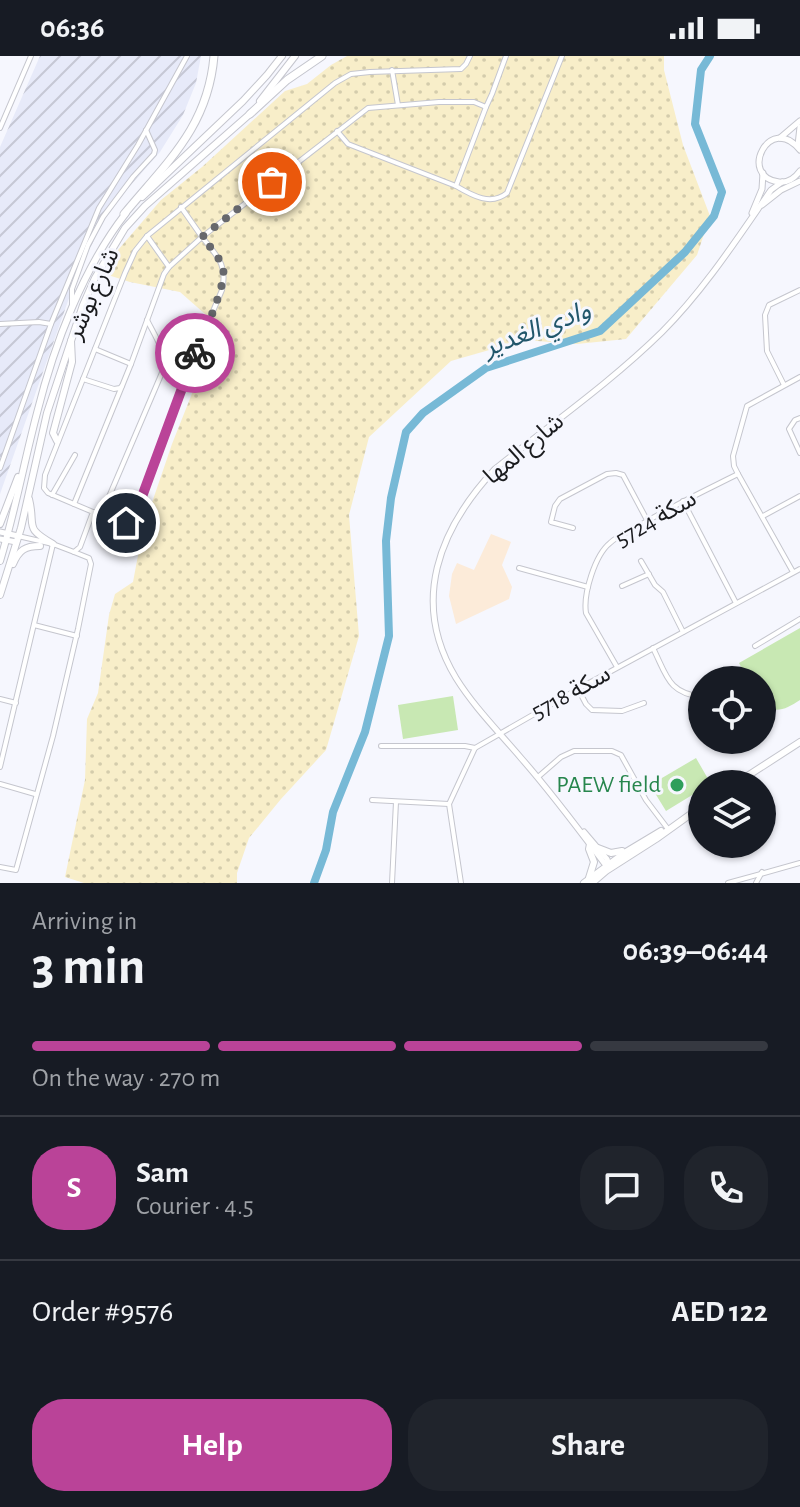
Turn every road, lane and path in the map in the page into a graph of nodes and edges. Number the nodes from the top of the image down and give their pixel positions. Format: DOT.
graph roads {
  1 [pos="31,56"];
  2 [pos="187,56"];
  3 [pos="214,56"];
  4 [pos="282,56"];
  5 [pos="295,56"];
  6 [pos="319,56"];
  7 [pos="470,56"];
  8 [pos="506,56"];
  9 [pos="562,56"];
  10 [pos="392,70"];
  11 [pos="398,105"];
  12 [pos="486,107"];
  13 [pos="250,114"];
  14 [pos="800,121"];
  15 [pos="800,127"];
  16 [pos="0,128"];
  17 [pos="146,130"];
  18 [pos="337,131"];
  19 [pos="780,138"];
  20 [pos="152,144"];
  21 [pos="138,145"];
  22 [pos="799,148"];
  23 [pos="763,173"];
  24 [pos="800,175"];
  25 [pos="782,182"];
  26 [pos="456,186"];
  27 [pos="181,207"];
  28 [pos="758,208"];
  29 [pos="124,214"];
  30 [pos="746,225"];
  31 [pos="147,236"];
  32 [pos="202,237"];
  33 [pos="169,267"];
  34 [pos="800,290"];
  35 [pos="73,308"];
  36 [pos="147,320"];
  37 [pos="0,324"];
  38 [pos="51,324"];
  39 [pos="71,339"];
  40 [pos="95,349"];
  41 [pos="131,364"];
  42 [pos="800,377"];
  43 [pos="83,379"];
  44 [pos="123,384"];
  45 [pos="784,385"];
  46 [pos="800,418"];
  47 [pos="57,441"];
  48 [pos="800,453"];
  49 [pos="27,455"];
  50 [pos="75,455"];
  51 [pos="0,468"];
  52 [pos="738,474"];
  53 [pos="12,494"];
  54 [pos="29,494"];
  55 [pos="52,495"];
  56 [pos="800,496"];
  57 [pos="683,501"];
  58 [pos="74,504"];
  59 [pos="0,509"];
  60 [pos="93,512"];
  61 [pos="101,514"];
  62 [pos="763,516"];
  63 [pos="647,520"];
  64 [pos="0,524"];
  65 [pos="573,528"];
  66 [pos="4,536"];
  67 [pos="17,539"];
  68 [pos="53,544"];
  69 [pos="40,546"];
  70 [pos="74,552"];
  71 [pos="0,561"];
  72 [pos="641,561"];
  73 [pos="519,568"];
  74 [pos="800,569"];
  75 [pos="793,572"];
  76 [pos="649,574"];
  77 [pos="5,578"];
  78 [pos="622,586"];
  79 [pos="588,587"];
  80 [pos="0,595"];
  81 [pos="736,603"];
  82 [pos="800,619"];
  83 [pos="34,625"];
  84 [pos="683,632"];
  85 [pos="77,636"];
  86 [pos="755,646"];
  87 [pos="653,648"];
  88 [pos="617,667"];
  89 [pos="578,689"];
  90 [pos="688,695"];
  91 [pos="0,699"];
  92 [pos="16,703"];
  93 [pos="644,703"];
  94 [pos="500,733"];
  95 [pos="800,742"];
  96 [pos="381,746"];
  97 [pos="475,748"];
  98 [pos="0,767"];
  99 [pos="757,770"];
  100 [pos="538,777"];
  101 [pos="0,784"];
  102 [pos="35,794"];
  103 [pos="372,800"];
  104 [pos="396,802"];
  105 [pos="449,804"];
  106 [pos="688,815"];
  107 [pos="580,829"];
  108 [pos="668,829"];
  109 [pos="590,844"];
  110 [pos="598,848"];
  111 [pos="626,852"];
  112 [pos="800,863"];
  113 [pos="609,866"];
  114 [pos="0,867"];
  115 [pos="762,872"];
  116 [pos="588,882"];
  117 [pos="392,883"];
  118 [pos="461,883"];
  119 [pos="728,883"];
  120 [pos="756,883"];
  1 -- 16 [label="street"];
  2 -- 17 [label="street"];
  3 -- 29 [label="highway"];
  4 -- 29 [label="main road, شارع بوشر"];
  5 -- 13 [label="main road, شارع بوشر"];
  6 -- 13 [label="highway"];
  7 -- 10 [label="street"];
  8 -- 12 [label="street"];
  9 -- 26 [label="street"];
  10 -- 11 [label="street"];
  10 -- 27 [label="street"];
  11 -- 12 [label="street"];
  11 -- 18 [label="street"];
  12 -- 26 [label="street"];
  13 -- 39 [label="main road, شارع بوشر"];
  14 -- 19 [label="street"];
  15 -- 22 [label="street"];
  17 -- 20 [label="street"];
  17 -- 21 [label="street"];
  18 -- 26 [label="street"];
  18 -- 32 [label="street"];
  19 -- 22 [label="street"];
  19 -- 23 [label="street, شارع المها"];
  20 -- 21 [label="street"];
  20 -- 35 [label="street"];
  21 -- 38 [label="street"];
  23 -- 25 [label="street"];
  23 -- 30 [label="street, شارع المها"];
  24 -- 25 [label="street"];
  24 -- 28 [label="street"];
  25 -- 28 [label="street, شارع المها"];
  27 -- 31 [label="street"];
  27 -- 32 [label="street"];
  28 -- 30 [label="street, شارع المها"];
  29 -- 35 [label="main road, شارع بوشر"];
  30 -- 94 [label="street, شارع المها"];
  31 -- 33 [label="street"];
  31 -- 40 [label="street"];
  32 -- 33 [label="street"];
  32 -- 61 [label="street"];
  33 -- 36 [label="street"];
  34 -- 45 [label="street"];
  35 -- 49 [label="main road, شارع بوشر"];
  36 -- 41 [label="street"];
  36 -- 61 [label="street"];
  37 -- 38 [label="street"];
  38 -- 51 [label="street"];
  39 -- 47 [label="main road"];
  39 -- 54 [label="main road, شارع بوشر"];
  40 -- 41 [label="street"];
  40 -- 43 [label="street"];
  41 -- 44 [label="street"];
  42 -- 45 [label="street"];
  43 -- 44 [label="street"];
  43 -- 47 [label="street"];
  44 -- 58 [label="street"];
  45 -- 52 [label="street"];
  46 -- 48 [label="street"];
  47 -- 55 [label="street"];
  49 -- 53 [label="main road"];
  49 -- 66 [label="main road, شارع بوشر"];
  50 -- 55 [label="street"];
  52 -- 57 [label="street, سكة 5724"];
  52 -- 62 [label="street"];
  53 -- 59 [label="street"];
  53 -- 64 [label="main road"];
  54 -- 67 [label="main road, شارع بوشر"];
  54 -- 68 [label="main road"];
  55 -- 58 [label="street"];
  56 -- 62 [label="street"];
  57 -- 63 [label="street, سكة 5724"];
  57 -- 81 [label="street"];
  58 -- 60 [label="street"];
  60 -- 61 [label="street"];
  60 -- 70 [label="street"];
  62 -- 75 [label="street"];
  63 -- 65 [label="street"];
  63 -- 79 [label="street, سكة 5724"];
  66 -- 67 [label="street"];
  66 -- 71 [label="main road, شارع بوشر"];
  67 -- 68 [label="street"];
  67 -- 69 [label="street"];
  67 -- 77 [label="main road, شارع بوشر"];
  68 -- 69 [label="street"];
  68 -- 70 [label="street"];
  68 -- 83 [label="street"];
  69 -- 77 [label="main road"];
  70 -- 85 [label="street"];
  72 -- 76 [label="street"];
  73 -- 79 [label="street"];
  74 -- 75 [label="street, سكة 5718"];
  75 -- 81 [label="street, سكة 5718"];
  76 -- 78 [label="street"];
  76 -- 84 [label="street"];
  77 -- 80 [label="main road, شارع بوشر"];
  79 -- 88 [label="street"];
  81 -- 84 [label="street, سكة 5718"];
  82 -- 86 [label="street"];
  83 -- 85 [label="street"];
  83 -- 92 [label="street"];
  84 -- 87 [label="street, سكة 5718"];
  85 -- 102 [label="street"];
  87 -- 88 [label="street, سكة 5718"];
  87 -- 90 [label="street"];
  88 -- 89 [label="street, سكة 5718"];
  89 -- 93 [label="street"];
  89 -- 94 [label="street, سكة 5718"];
  91 -- 92 [label="street"];
  92 -- 98 [label="street"];
  94 -- 97 [label="street, سكة 5718"];
  94 -- 100 [label="street, شارع المها"];
  95 -- 99 [label="main road"];
  96 -- 97 [label="street"];
  97 -- 105 [label="street"];
  100 -- 107 [label="street, شارع المها"];
  100 -- 108 [label="street"];
  101 -- 102 [label="street"];
  102 -- 114 [label="street"];
  103 -- 104 [label="street"];
  104 -- 105 [label="street"];
  104 -- 117 [label="street"];
  105 -- 118 [label="street"];
  106 -- 108 [label="main road"];
  107 -- 109 [label="street, شارع المها"];
  107 -- 110 [label="street, شارع المها"];
  108 -- 111 [label="main road"];
  108 -- 113 [label="main road"];
  109 -- 113 [label="street, شارع المها"];
  109 -- 116 [label="main road"];
  110 -- 111 [label="main road"];
  110 -- 113 [label="street, شارع المها"];
  111 -- 113 [label="main road"];
  112 -- 115 [label="street"];
  113 -- 116 [label="main road"];
  115 -- 119 [label="street"];
  115 -- 120 [label="street"];
}
